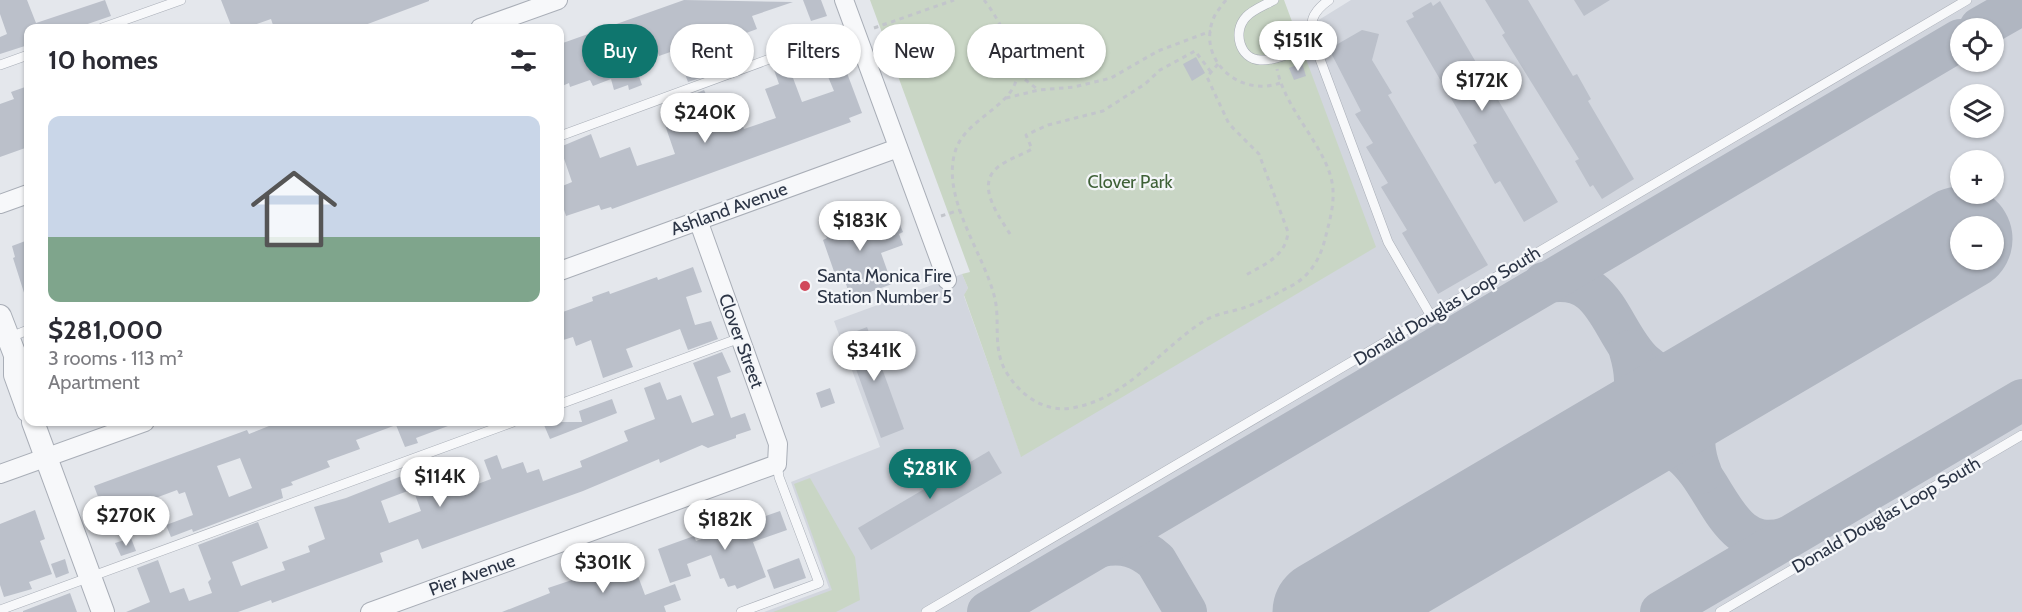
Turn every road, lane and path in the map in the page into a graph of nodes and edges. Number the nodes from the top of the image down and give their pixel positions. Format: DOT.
graph roads {
  1 [pos="181,0"];
  2 [pos="558,0"];
  3 [pos="844,0"];
  4 [pos="954,0"];
  5 [pos="984,0"];
  6 [pos="1274,0"];
  7 [pos="1329,0"];
  8 [pos="1967,0"];
  9 [pos="113,24"];
  10 [pos="491,24"];
  11 [pos="853,24"];
  12 [pos="885,24"];
  13 [pos="1000,24"];
  14 [pos="1211,31"];
  15 [pos="1314,43"];
  16 [pos="861,47"];
  17 [pos="24,56"];
  18 [pos="1275,58"];
  19 [pos="766,60"];
  20 [pos="1218,64"];
  21 [pos="0,65"];
  22 [pos="1211,72"];
  23 [pos="1017,78"];
  24 [pos="1023,78"];
  25 [pos="1039,90"];
  26 [pos="1004,99"];
  27 [pos="564,135"];
  28 [pos="898,148"];
  29 [pos="24,195"];
  30 [pos="0,204"];
  31 [pos="960,210"];
  32 [pos="941,216"];
  33 [pos="698,220"];
  34 [pos="1010,234"];
  35 [pos="564,270"];
  36 [pos="1246,275"];
  37 [pos="947,280"];
  38 [pos="0,316"];
  39 [pos="1431,316"];
  40 [pos="740,338"];
  41 [pos="13,341"];
  42 [pos="24,366"];
  43 [pos="24,400"];
  44 [pos="564,403"];
  45 [pos="35,426"];
  46 [pos="46,426"];
  47 [pos="134,426"];
  48 [pos="502,426"];
  49 [pos="2022,435"];
  50 [pos="52,456"];
  51 [pos="777,464"];
  52 [pos="0,474"];
  53 [pos="95,575"];
  54 [pos="0,610"];
  55 [pos="103,612"];
  56 [pos="114,612"];
  57 [pos="370,612"];
  58 [pos="741,612"];
  59 [pos="926,612"];
  60 [pos="1720,612"];
  1 -- 9 [label="lane"];
  2 -- 10 [label="street"];
  3 -- 11 [label="street"];
  4 -- 12 [label="path"];
  5 -- 13 [label="path"];
  6 -- 18 [label="lane"];
  7 -- 15 [label="lane"];
  8 -- 39 [label="lane, Donald Douglas Loop South"];
  14 -- 25 [label="path"];
  15 -- 18 [label="lane"];
  15 -- 39 [label="lane"];
  16 -- 28 [label="street"];
  17 -- 21 [label="lane"];
  18 -- 31 [label="path"];
  19 -- 27 [label="lane"];
  20 -- 22 [label="path"];
  22 -- 34 [label="path"];
  22 -- 36 [label="path"];
  23 -- 26 [label="path"];
  24 -- 25 [label="path"];
  25 -- 26 [label="path"];
  26 -- 31 [label="path"];
  28 -- 33 [label="street, Ashland Avenue"];
  28 -- 37 [label="street"];
  29 -- 30 [label="street"];
  31 -- 32 [label="path"];
  33 -- 35 [label="street, Ashland Avenue"];
  33 -- 40 [label="street, Clover Street"];
  38 -- 41 [label="street"];
  39 -- 59 [label="lane, Donald Douglas Loop South"];
  40 -- 44 [label="lane"];
  40 -- 51 [label="street, Clover Street"];
  41 -- 42 [label="street"];
  41 -- 43 [label="street"];
  45 -- 50 [label="street"];
  46 -- 50 [label="street"];
  47 -- 50 [label="street"];
  48 -- 53 [label="lane"];
  49 -- 60 [label="lane, Donald Douglas Loop South"];
  50 -- 52 [label="street"];
  50 -- 53 [label="street"];
  51 -- 57 [label="street, Pier Avenue"];
  51 -- 58 [label="lane"];
  53 -- 54 [label="lane"];
  53 -- 55 [label="street"];
  53 -- 56 [label="street"];
}
